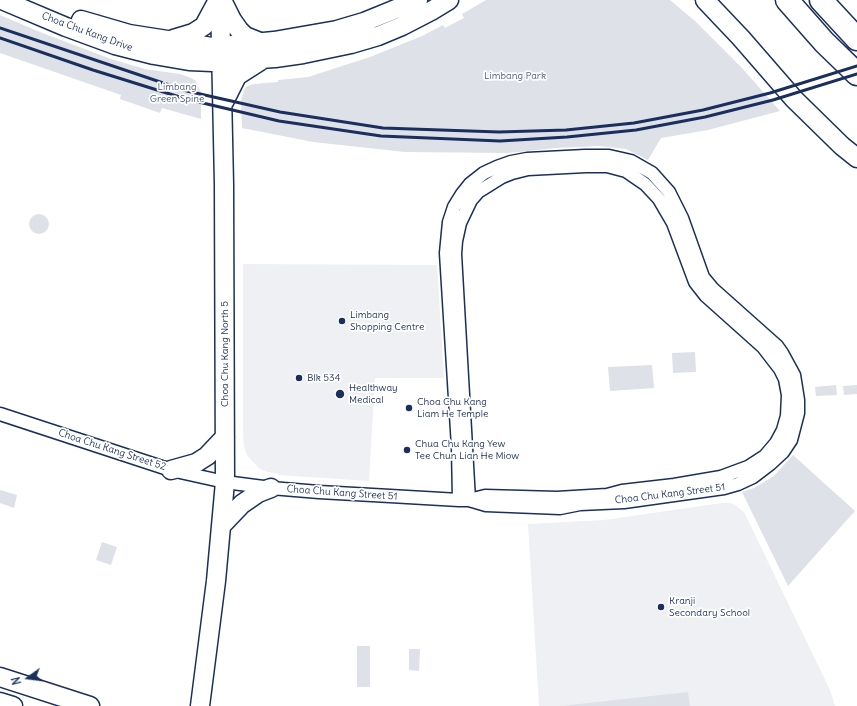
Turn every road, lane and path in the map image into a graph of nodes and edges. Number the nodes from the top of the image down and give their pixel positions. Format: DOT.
graph roads {
  1 [pos="2,0"];
  2 [pos="32,0"];
  3 [pos="220,0"];
  4 [pos="418,0"];
  5 [pos="449,0"];
  6 [pos="705,0"];
  7 [pos="787,0"];
  8 [pos="821,0"];
  9 [pos="857,39"];
  10 [pos="166,40"];
  11 [pos="260,42"];
  12 [pos="221,54"];
  13 [pos="262,60"];
  14 [pos="189,61"];
  15 [pos="857,74"];
  16 [pos="222,104"];
  17 [pos="857,158"];
  18 [pos="0,414"];
  19 [pos="225,437"];
  20 [pos="171,470"];
  21 [pos="225,482"];
  22 [pos="271,488"];
  23 [pos="464,500"];
  24 [pos="221,526"];
  25 [pos="0,677"];
  26 [pos="204,701"];
  27 [pos="0,702"];
  28 [pos="13,706"];
  29 [pos="90,706"];
  30 [pos="192,706"];
  1 -- 14 [label="main road, Choa Chu Kang Drive"];
  2 -- 10 [label="main road, Choa Chu Kang Drive"];
  3 -- 10 [label="main road"];
  3 -- 11 [label="main road"];
  3 -- 12 [label="main road, Choa Chu Kang North 5"];
  4 -- 11 [label="main road, Choa Chu Kang Drive"];
  5 -- 13 [label="main road, Choa Chu Kang Drive"];
  6 -- 17 [label="main road"];
  7 -- 15 [label="highway"];
  8 -- 9 [label="highway"];
  10 -- 12 [label="main road, Choa Chu Kang Drive"];
  11 -- 12 [label="main road, Choa Chu Kang Drive"];
  12 -- 13 [label="main road, Choa Chu Kang Drive"];
  12 -- 14 [label="main road, Choa Chu Kang Drive"];
  12 -- 16 [label="main road, Choa Chu Kang North 5"];
  13 -- 16 [label="main road"];
  14 -- 16 [label="main road"];
  16 -- 19 [label="main road, Choa Chu Kang North 5"];
  18 -- 20 [label="street, Choa Chu Kang Street 52"];
  19 -- 20 [label="main road"];
  19 -- 21 [label="main road, Choa Chu Kang North 5"];
  20 -- 21 [label="street, Choa Chu Kang Street 52"];
  21 -- 22 [label="street, Choa Chu Kang Street 51"];
  21 -- 24 [label="main road, Choa Chu Kang North 5"];
  22 -- 23 [label="street, Choa Chu Kang Street 51"];
  22 -- 24 [label="main road"];
  23 -- 23 [label="street, Choa Chu Kang Street 51"];
  24 -- 26 [label="main road, Choa Chu Kang North 5"];
  25 -- 29 [label="main road"];
  26 -- 30 [label="main road"];
  27 -- 28 [label="main road"];
}
